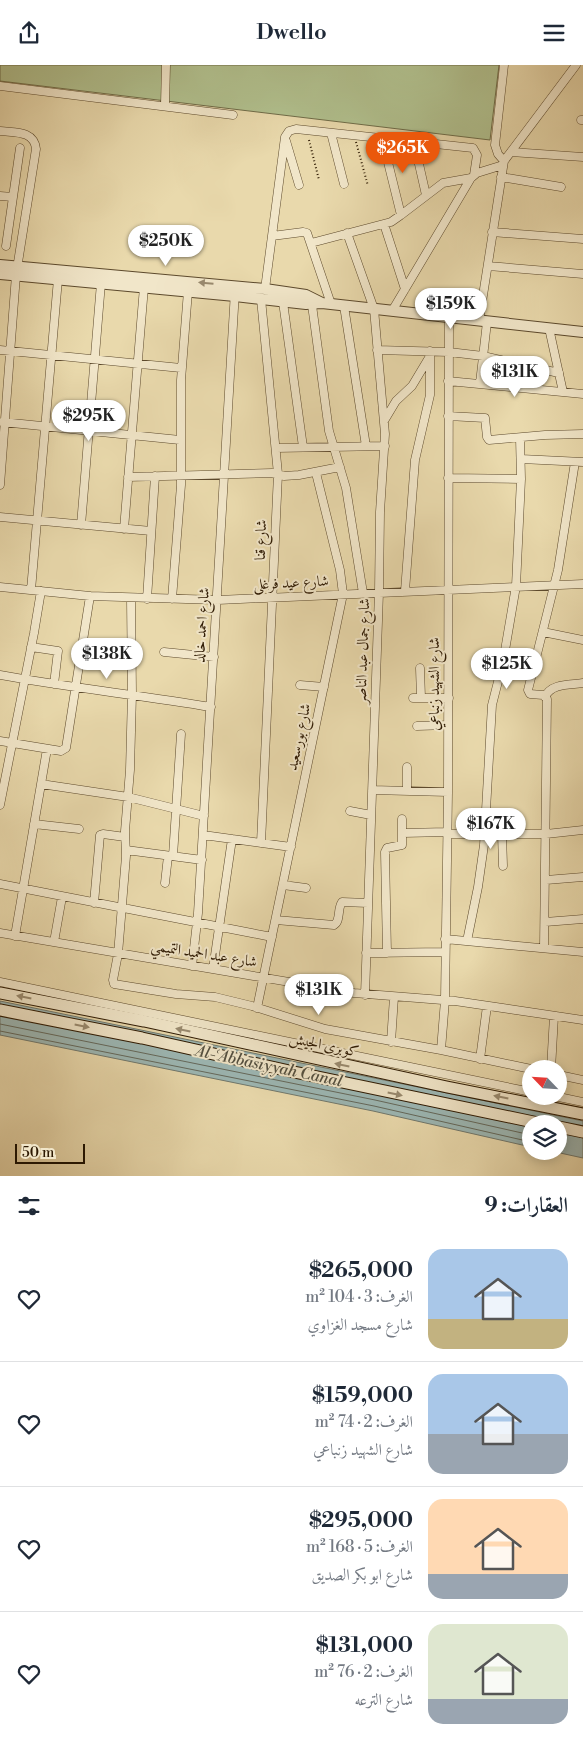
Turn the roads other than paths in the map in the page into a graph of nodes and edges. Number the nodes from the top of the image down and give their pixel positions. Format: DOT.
graph roads {
  1 [pos="166,65"];
  2 [pos="504,65"];
  3 [pos="576,65"];
  4 [pos="0,85"];
  5 [pos="166,105"];
  6 [pos="233,115"];
  7 [pos="0,131"];
  8 [pos="331,133"];
  9 [pos="285,137"];
  10 [pos="382,138"];
  11 [pos="414,142"];
  12 [pos="20,148"];
  13 [pos="511,152"];
  14 [pos="583,157"];
  15 [pos="503,163"];
  16 [pos="472,177"];
  17 [pos="501,177"];
  18 [pos="344,184"];
  19 [pos="299,185"];
  20 [pos="561,187"];
  21 [pos="426,195"];
  22 [pos="0,196"];
  23 [pos="13,197"];
  24 [pos="401,215"];
  25 [pos="384,224"];
  26 [pos="492,232"];
  27 [pos="347,233"];
  28 [pos="272,236"];
  29 [pos="583,239"];
  30 [pos="311,243"];
  31 [pos="6,246"];
  32 [pos="0,265"];
  33 [pos="488,266"];
  34 [pos="17,271"];
  35 [pos="0,274"];
  36 [pos="583,274"];
  37 [pos="58,279"];
  38 [pos="101,283"];
  39 [pos="144,287"];
  40 [pos="405,289"];
  41 [pos="188,291"];
  42 [pos="235,291"];
  43 [pos="263,294"];
  44 [pos="283,302"];
  45 [pos="322,304"];
  46 [pos="344,306"];
  47 [pos="374,309"];
  48 [pos="392,311"];
  49 [pos="449,318"];
  50 [pos="483,321"];
  51 [pos="549,328"];
  52 [pos="583,332"];
  53 [pos="0,350"];
  54 [pos="377,350"];
  55 [pos="10,351"];
  56 [pos="448,352"];
  57 [pos="430,354"];
  58 [pos="52,355"];
  59 [pos="483,356"];
  60 [pos="95,360"];
  61 [pos="138,364"];
  62 [pos="181,368"];
  63 [pos="559,373"];
  64 [pos="448,381"];
  65 [pos="480,383"];
  66 [pos="563,392"];
  67 [pos="583,394"];
  68 [pos="448,416"];
  69 [pos="384,421"];
  70 [pos="2,422"];
  71 [pos="46,427"];
  72 [pos="89,431"];
  73 [pos="583,434"];
  74 [pos="132,435"];
  75 [pos="520,438"];
  76 [pos="180,441"];
  77 [pos="385,445"];
  78 [pos="366,446"];
  79 [pos="303,447"];
  80 [pos="333,447"];
  81 [pos="276,448"];
  82 [pos="521,459"];
  83 [pos="579,462"];
  84 [pos="340,467"];
  85 [pos="316,473"];
  86 [pos="225,474"];
  87 [pos="278,474"];
  88 [pos="182,475"];
  89 [pos="155,476"];
  90 [pos="128,477"];
  91 [pos="448,478"];
  92 [pos="520,479"];
  93 [pos="0,485"];
  94 [pos="0,517"];
  95 [pos="37,521"];
  96 [pos="81,525"];
  97 [pos="124,529"];
  98 [pos="151,531"];
  99 [pos="583,584"];
  100 [pos="555,585"];
  101 [pos="516,586"];
  102 [pos="0,587"];
  103 [pos="447,589"];
  104 [pos="31,590"];
  105 [pos="41,591"];
  106 [pos="405,591"];
  107 [pos="379,592"];
  108 [pos="363,593"];
  109 [pos="343,594"];
  110 [pos="90,596"];
  111 [pos="131,598"];
  112 [pos="273,598"];
  113 [pos="147,599"];
  114 [pos="172,599"];
  115 [pos="218,600"];
  116 [pos="543,632"];
  117 [pos="583,640"];
  118 [pos="31,647"];
  119 [pos="164,652"];
  120 [pos="214,657"];
  121 [pos="420,668"];
  122 [pos="0,675"];
  123 [pos="25,680"];
  124 [pos="583,683"];
  125 [pos="54,684"];
  126 [pos="300,685"];
  127 [pos="76,687"];
  128 [pos="324,687"];
  129 [pos="132,694"];
  130 [pos="546,697"];
  131 [pos="448,698"];
  132 [pos="211,707"];
  133 [pos="448,725"];
  134 [pos="416,726"];
  135 [pos="181,734"];
  136 [pos="0,741"];
  137 [pos="12,743"];
  138 [pos="47,749"];
  139 [pos="407,767"];
  140 [pos="41,784"];
  141 [pos="372,790"];
  142 [pos="406,791"];
  143 [pos="448,792"];
  144 [pos="128,797"];
  145 [pos="0,805"];
  146 [pos="176,809"];
  147 [pos="350,811"];
  148 [pos="371,815"];
  149 [pos="204,816"];
  150 [pos="402,819"];
  151 [pos="34,824"];
  152 [pos="79,829"];
  153 [pos="583,830"];
  154 [pos="403,833"];
  155 [pos="447,833"];
  156 [pos="485,833"];
  157 [pos="502,834"];
  158 [pos="546,834"];
  159 [pos="203,835"];
  160 [pos="125,837"];
  161 [pos="232,839"];
  162 [pos="262,843"];
  163 [pos="291,847"];
  164 [pos="126,850"];
  165 [pos="170,856"];
  166 [pos="202,860"];
  167 [pos="503,866"];
  168 [pos="583,877"];
  169 [pos="546,880"];
  170 [pos="166,883"];
  171 [pos="0,884"];
  172 [pos="283,885"];
  173 [pos="306,888"];
  174 [pos="23,889"];
  175 [pos="62,897"];
  176 [pos="94,903"];
  177 [pos="368,903"];
  178 [pos="122,909"];
  179 [pos="583,919"];
  180 [pos="276,920"];
  181 [pos="545,922"];
  182 [pos="198,923"];
  183 [pos="219,927"];
  184 [pos="0,933"];
  185 [pos="15,936"];
  186 [pos="272,937"];
  187 [pos="445,939"];
  188 [pos="467,941"];
  189 [pos="54,943"];
  190 [pos="544,948"];
  191 [pos="445,952"];
  192 [pos="118,953"];
  193 [pos="366,953"];
  194 [pos="387,953"];
  195 [pos="583,953"];
  196 [pos="192,966"];
  197 [pos="213,969"];
  198 [pos="264,977"];
  199 [pos="0,982"];
  200 [pos="0,993"];
  201 [pos="365,995"];
  202 [pos="394,997"];
  203 [pos="445,1000"];
  204 [pos="487,1006"];
  205 [pos="257,1008"];
  206 [pos="0,1010"];
  207 [pos="554,1016"];
  208 [pos="583,1020"];
  209 [pos="391,1042"];
  210 [pos="441,1050"];
  211 [pos="480,1059"];
  212 [pos="552,1060"];
  213 [pos="522,1067"];
  214 [pos="568,1077"];
  215 [pos="583,1080"];
  216 [pos="522,1090"];
  217 [pos="568,1099"];
  218 [pos="583,1102"];
  219 [pos="583,1114"];
  220 [pos="522,1120"];
  221 [pos="567,1128"];
  222 [pos="583,1131"];
  1 -- 5 [label="street"];
  2 -- 15 [label="street"];
  3 -- 13 [label="street"];
  4 -- 5 [label="street"];
  5 -- 6 [label="street"];
  7 -- 34 [label="street"];
  8 -- 9 [label="street"];
  8 -- 10 [label="street"];
  8 -- 18 [label="street"];
  9 -- 19 [label="street"];
  9 -- 28 [label="street, شارع قنا"];
  10 -- 11 [label="street"];
  10 -- 24 [label="street"];
  11 -- 16 [label="street"];
  11 -- 21 [label="street"];
  12 -- 23 [label="street"];
  13 -- 14 [label="street"];
  13 -- 15 [label="street"];
  15 -- 16 [label="street"];
  15 -- 17 [label="street"];
  16 -- 21 [label="street"];
  16 -- 40 [label="street"];
  17 -- 20 [label="street"];
  17 -- 26 [label="street"];
  21 -- 24 [label="street"];
  22 -- 23 [label="street"];
  23 -- 31 [label="street"];
  24 -- 25 [label="street"];
  25 -- 27 [label="street"];
  25 -- 40 [label="street"];
  26 -- 29 [label="street"];
  26 -- 33 [label="street"];
  27 -- 30 [label="street"];
  27 -- 47 [label="street, شارع جمال عبد الناصر"];
  28 -- 30 [label="street"];
  28 -- 43 [label="street, شارع قنا"];
  30 -- 45 [label="street"];
  32 -- 34 [label="street"];
  33 -- 36 [label="street"];
  33 -- 50 [label="street"];
  34 -- 35 [label="street"];
  34 -- 37 [label="street"];
  42 -- 34 [label="street, one-way"];
  34 -- 55 [label="street"];
  37 -- 38 [label="street"];
  37 -- 58 [label="street"];
  38 -- 39 [label="street"];
  38 -- 60 [label="street"];
  39 -- 41 [label="street"];
  39 -- 61 [label="street"];
  40 -- 48 [label="street"];
  41 -- 42 [label="street"];
  41 -- 62 [label="street"];
  42 -- 43 [label="street"];
  42 -- 86 [label="street, شارع احمد خالد"];
  43 -- 44 [label="street"];
  43 -- 45 [label="street"];
  43 -- 81 [label="street, شارع قنا"];
  44 -- 45 [label="street"];
  44 -- 79 [label="street"];
  45 -- 46 [label="street"];
  45 -- 80 [label="street"];
  46 -- 47 [label="street"];
  46 -- 78 [label="street"];
  47 -- 48 [label="street"];
  47 -- 54 [label="street, شارع جمال عبد الناصر"];
  48 -- 49 [label="street"];
  49 -- 50 [label="street"];
  49 -- 56 [label="street, شارع الشهيد زنباعي"];
  50 -- 51 [label="street"];
  50 -- 59 [label="street"];
  51 -- 52 [label="street"];
  51 -- 63 [label="street"];
  53 -- 55 [label="street"];
  54 -- 57 [label="street"];
  54 -- 69 [label="street, شارع جمال عبد الناصر"];
  55 -- 58 [label="street"];
  55 -- 70 [label="street"];
  56 -- 57 [label="street"];
  56 -- 59 [label="street"];
  56 -- 64 [label="street, شارع الشهيد زنباعي"];
  57 -- 69 [label="street"];
  57 -- 106 [label="street"];
  58 -- 60 [label="street"];
  58 -- 71 [label="street"];
  59 -- 63 [label="street"];
  59 -- 65 [label="street"];
  60 -- 61 [label="street"];
  60 -- 72 [label="street"];
  61 -- 62 [label="street"];
  61 -- 74 [label="street"];
  62 -- 76 [label="street"];
  63 -- 66 [label="street"];
  64 -- 65 [label="street"];
  64 -- 68 [label="street, شارع الشهيد زنباعي"];
  65 -- 66 [label="street"];
  66 -- 67 [label="street"];
  68 -- 75 [label="street"];
  68 -- 91 [label="street, شارع الشهيد زنباعي"];
  69 -- 77 [label="street, شارع جمال عبد الناصر"];
  70 -- 71 [label="street"];
  70 -- 93 [label="street"];
  71 -- 72 [label="street"];
  71 -- 95 [label="street"];
  72 -- 74 [label="street"];
  72 -- 96 [label="street"];
  73 -- 75 [label="street"];
  74 -- 76 [label="street"];
  74 -- 90 [label="street"];
  75 -- 82 [label="street"];
  76 -- 88 [label="street"];
  77 -- 78 [label="street"];
  77 -- 107 [label="street, شارع جمال عبد الناصر"];
  78 -- 80 [label="street"];
  79 -- 80 [label="street"];
  79 -- 81 [label="street"];
  80 -- 84 [label="street"];
  81 -- 87 [label="street, شارع قنا"];
  82 -- 83 [label="street"];
  82 -- 92 [label="street"];
  83 -- 100 [label="street"];
  84 -- 85 [label="street"];
  84 -- 108 [label="street"];
  85 -- 87 [label="street"];
  85 -- 109 [label="street, شارع بورسعيد"];
  86 -- 87 [label="street"];
  86 -- 88 [label="street"];
  86 -- 115 [label="street, شارع احمد خالد"];
  87 -- 112 [label="street, شارع قنا"];
  88 -- 89 [label="street"];
  88 -- 114 [label="street"];
  89 -- 90 [label="street"];
  89 -- 98 [label="street"];
  90 -- 97 [label="street"];
  91 -- 92 [label="street"];
  91 -- 103 [label="street, شارع الشهيد زنباعي"];
  92 -- 101 [label="street"];
  94 -- 95 [label="street"];
  95 -- 96 [label="street"];
  95 -- 104 [label="street"];
  96 -- 97 [label="street"];
  97 -- 98 [label="street"];
  98 -- 113 [label="street"];
  99 -- 100 [label="street, شارع عيد فرغلى"];
  100 -- 101 [label="street, شارع عيد فرغلى"];
  100 -- 116 [label="street"];
  101 -- 103 [label="street, شارع عيد فرغلى"];
  101 -- 156 [label="street"];
  102 -- 104 [label="street, شارع عيد فرغلى"];
  103 -- 106 [label="street, شارع عيد فرغلى"];
  103 -- 131 [label="street, شارع الشهيد زنباعي"];
  104 -- 105 [label="street, شارع عيد فرغلى"];
  105 -- 110 [label="street, شارع عيد فرغلى"];
  105 -- 118 [label="street"];
  106 -- 107 [label="street, شارع عيد فرغلى"];
  107 -- 108 [label="street, شارع عيد فرغلى"];
  107 -- 141 [label="street, شارع جمال عبد الناصر"];
  108 -- 109 [label="street, شارع عيد فرغلى"];
  109 -- 112 [label="street, شارع عيد فرغلى"];
  109 -- 128 [label="street, شارع بورسعيد"];
  110 -- 111 [label="street, شارع عيد فرغلى"];
  110 -- 127 [label="street"];
  111 -- 113 [label="street, شارع عيد فرغلى"];
  111 -- 129 [label="street"];
  112 -- 115 [label="street, شارع عيد فرغلى"];
  112 -- 162 [label="street, شارع قنا"];
  113 -- 114 [label="street, شارع عيد فرغلى"];
  114 -- 115 [label="street, شارع عيد فرغلى"];
  115 -- 120 [label="street, شارع احمد خالد"];
  116 -- 117 [label="street"];
  116 -- 130 [label="street"];
  118 -- 123 [label="street"];
  118 -- 125 [label="street"];
  119 -- 120 [label="street"];
  120 -- 132 [label="street, شارع احمد خالد"];
  121 -- 131 [label="street"];
  122 -- 123 [label="street"];
  123 -- 125 [label="street"];
  123 -- 137 [label="street"];
  124 -- 130 [label="street"];
  125 -- 127 [label="street"];
  126 -- 128 [label="street"];
  127 -- 129 [label="street"];
  127 -- 138 [label="street"];
  128 -- 163 [label="street, شارع بورسعيد"];
  129 -- 132 [label="street"];
  129 -- 144 [label="street"];
  130 -- 158 [label="street"];
  131 -- 133 [label="street, شارع الشهيد زنباعي"];
  132 -- 149 [label="street, شارع احمد خالد"];
  133 -- 134 [label="street"];
  133 -- 143 [label="street, شارع الشهيد زنباعي"];
  135 -- 146 [label="street"];
  136 -- 137 [label="street"];
  137 -- 138 [label="street"];
  137 -- 145 [label="street"];
  138 -- 140 [label="street"];
  139 -- 142 [label="street"];
  140 -- 144 [label="street"];
  140 -- 151 [label="street"];
  141 -- 142 [label="street"];
  141 -- 148 [label="street, شارع جمال عبد الناصر"];
  142 -- 143 [label="street"];
  143 -- 155 [label="street, شارع الشهيد زنباعي"];
  144 -- 146 [label="street"];
  144 -- 160 [label="street"];
  146 -- 149 [label="street"];
  146 -- 165 [label="street"];
  147 -- 148 [label="street"];
  148 -- 177 [label="street, شارع جمال عبد الناصر"];
  149 -- 159 [label="street, شارع احمد خالد"];
  150 -- 154 [label="street"];
  151 -- 152 [label="street"];
  151 -- 174 [label="street"];
  153 -- 158 [label="street"];
  154 -- 155 [label="street"];
  154 -- 194 [label="street"];
  155 -- 156 [label="street"];
  155 -- 187 [label="street, شارع الشهيد زنباعي"];
  156 -- 157 [label="street"];
  156 -- 188 [label="street"];
  157 -- 158 [label="street"];
  157 -- 167 [label="street"];
  158 -- 169 [label="street"];
  159 -- 161 [label="street"];
  159 -- 166 [label="street, شارع احمد خالد"];
  160 -- 164 [label="street"];
  160 -- 176 [label="street"];
  161 -- 162 [label="street"];
  161 -- 183 [label="street"];
  162 -- 163 [label="street"];
  163 -- 172 [label="street, شارع بورسعيد"];
  164 -- 165 [label="street"];
  164 -- 178 [label="street"];
  165 -- 166 [label="street"];
  165 -- 170 [label="street"];
  166 -- 182 [label="street, شارع احمد خالد"];
  168 -- 169 [label="street"];
  169 -- 181 [label="street"];
  171 -- 174 [label="street"];
  172 -- 173 [label="street"];
  172 -- 180 [label="street, شارع بورسعيد"];
  174 -- 175 [label="street"];
  174 -- 185 [label="street"];
  175 -- 176 [label="street"];
  175 -- 189 [label="street"];
  176 -- 178 [label="street"];
  177 -- 180 [label="street"];
  177 -- 193 [label="street, شارع جمال عبد الناصر"];
  178 -- 182 [label="street"];
  178 -- 192 [label="street"];
  179 -- 181 [label="street"];
  180 -- 186 [label="street, شارع بورسعيد"];
  181 -- 190 [label="street"];
  182 -- 183 [label="street"];
  182 -- 196 [label="street, شارع احمد خالد"];
  183 -- 186 [label="street"];
  183 -- 197 [label="street"];
  184 -- 185 [label="street, شارع عبد الحميد التميمي"];
  185 -- 189 [label="street, شارع عبد الحميد التميمي"];
  186 -- 198 [label="street, شارع بورسعيد"];
  187 -- 188 [label="street"];
  187 -- 191 [label="street, شارع الشهيد زنباعي"];
  188 -- 190 [label="street"];
  189 -- 192 [label="street, شارع عبد الحميد التميمي"];
  190 -- 195 [label="street"];
  191 -- 194 [label="street"];
  191 -- 203 [label="street, شارع الشهيد زنباعي"];
  192 -- 196 [label="street, شارع عبد الحميد التميمي"];
  192 -- 205 [label="street"];
  193 -- 194 [label="street"];
  193 -- 201 [label="street, شارع جمال عبد الناصر"];
  196 -- 197 [label="street, شارع عبد الحميد التميمي"];
  197 -- 198 [label="street, شارع عبد الحميد التميمي"];
  198 -- 201 [label="street, شارع عبد الحميد التميمي"];
  198 -- 205 [label="street, شارع بورسعيد"];
  199 -- 216 [label="street"];
  219 -- 200 [label="main road, كوبرى الجيش, one-way"];
  201 -- 202 [label="street, شارع عبد الحميد التميمي"];
  202 -- 203 [label="street, شارع عبد الحميد التميمي"];
  202 -- 209 [label="street"];
  203 -- 204 [label="street, شارع عبد الحميد التميمي"];
  203 -- 210 [label="street, شارع الشهيد زنباعي"];
  204 -- 207 [label="street, شارع عبد الحميد التميمي"];
  204 -- 211 [label="street"];
  205 -- 209 [label="street"];
  206 -- 220 [label="main road, one-way"];
  207 -- 208 [label="street, شارع عبد الحميد التميمي"];
  207 -- 212 [label="street"];
  209 -- 210 [label="street"];
  210 -- 211 [label="street"];
  211 -- 213 [label="street"];
  214 -- 215 [label="street"];
  217 -- 218 [label="street"];
  221 -- 222 [label="main road"];
}
